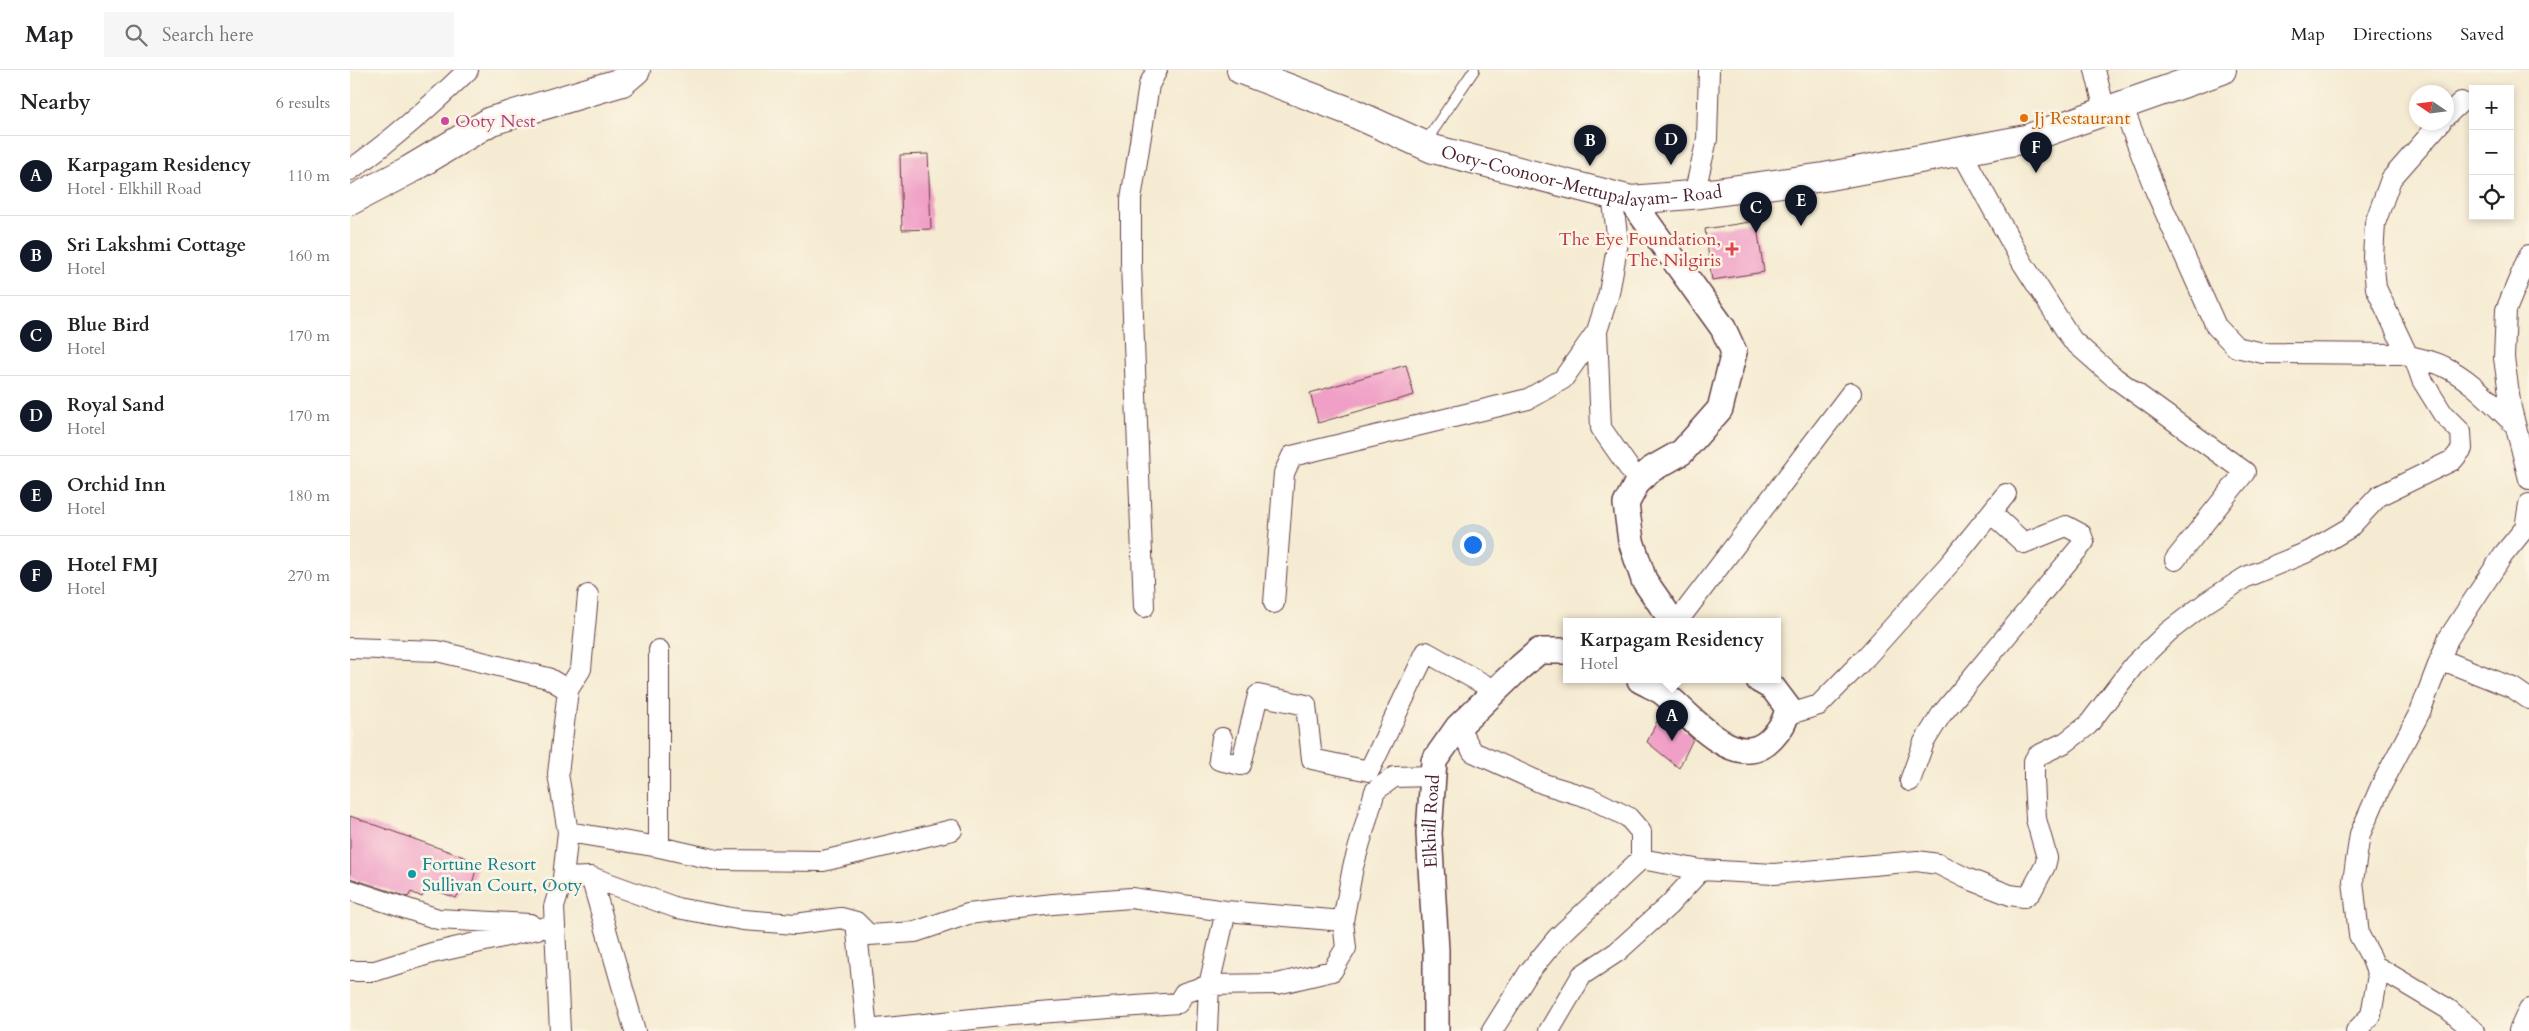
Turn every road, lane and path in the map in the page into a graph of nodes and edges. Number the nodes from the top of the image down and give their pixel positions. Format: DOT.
graph roads {
  1 [pos="468,70"];
  2 [pos="636,70"];
  3 [pos="1157,70"];
  4 [pos="1241,70"];
  5 [pos="1474,70"];
  6 [pos="1709,70"];
  7 [pos="2094,70"];
  8 [pos="2222,70"];
  9 [pos="2461,102"];
  10 [pos="2114,108"];
  11 [pos="2454,109"];
  12 [pos="2434,130"];
  13 [pos="1423,145"];
  14 [pos="1961,151"];
  15 [pos="350,170"];
  16 [pos="1694,195"];
  17 [pos="1622,198"];
  18 [pos="350,201"];
  19 [pos="2527,262"];
  20 [pos="1597,331"];
  21 [pos="2411,357"];
  22 [pos="1851,393"];
  23 [pos="2515,425"];
  24 [pos="2528,468"];
  25 [pos="1638,481"];
  26 [pos="2006,494"];
  27 [pos="2529,504"];
  28 [pos="1991,513"];
  29 [pos="2175,560"];
  30 [pos="588,595"];
  31 [pos="1274,603"];
  32 [pos="1144,608"];
  33 [pos="1670,618"];
  34 [pos="1680,618"];
  35 [pos="350,648"];
  36 [pos="660,650"];
  37 [pos="1563,651"];
  38 [pos="2440,659"];
  39 [pos="1646,683"];
  40 [pos="1764,683"];
  41 [pos="568,690"];
  42 [pos="1496,691"];
  43 [pos="2529,699"];
  44 [pos="1787,715"];
  45 [pos="1458,727"];
  46 [pos="1222,738"];
  47 [pos="1433,776"];
  48 [pos="1910,781"];
  49 [pos="952,830"];
  50 [pos="568,832"];
  51 [pos="659,847"];
  52 [pos="1641,859"];
  53 [pos="1701,870"];
  54 [pos="591,877"];
  55 [pos="563,878"];
  56 [pos="350,890"];
  57 [pos="1226,911"];
  58 [pos="1343,921"];
  59 [pos="856,922"];
  60 [pos="555,925"];
  61 [pos="2374,965"];
  62 [pos="350,971"];
  63 [pos="1209,985"];
  64 [pos="2529,1009"];
  65 [pos="1009,1023"];
  66 [pos="560,1031"];
  67 [pos="635,1031"];
  68 [pos="1207,1031"];
  69 [pos="1436,1031"];
  70 [pos="1492,1031"];
  71 [pos="1549,1031"];
  72 [pos="2356,1031"];
  73 [pos="2474,1031"];
  74 [pos="2519,1031"];
  1 -- 15 [label="street"];
  2 -- 18 [label="highway"];
  3 -- 32 [label="street"];
  4 -- 13 [label="highway, Ooty-Coonoor-Mettupalayam- Road"];
  5 -- 13 [label="lane"];
  6 -- 16 [label="street"];
  7 -- 10 [label="street"];
  8 -- 10 [label="highway, Ooty-Coonoor-Mettupalayam- Road"];
  9 -- 11 [label="street"];
  10 -- 14 [label="highway, Ooty-Coonoor-Mettupalayam- Road"];
  10 -- 21 [label="street"];
  12 -- 21 [label="street"];
  13 -- 17 [label="highway, Ooty-Coonoor-Mettupalayam- Road"];
  14 -- 16 [label="highway, Ooty-Coonoor-Mettupalayam- Road"];
  14 -- 29 [label="street"];
  16 -- 17 [label="highway, Ooty-Coonoor-Mettupalayam- Road"];
  17 -- 20 [label="street"];
  17 -- 25 [label="street"];
  19 -- 23 [label="street"];
  20 -- 25 [label="street"];
  20 -- 31 [label="street"];
  21 -- 23 [label="street"];
  21 -- 53 [label="street"];
  22 -- 34 [label="street"];
  23 -- 24 [label="street"];
  25 -- 33 [label="street"];
  26 -- 28 [label="street"];
  27 -- 38 [label="street"];
  28 -- 44 [label="street"];
  28 -- 48 [label="street"];
  30 -- 41 [label="street"];
  35 -- 41 [label="street"];
  36 -- 51 [label="street"];
  37 -- 42 [label="street, Elkhill Road"];
  38 -- 43 [label="street"];
  38 -- 61 [label="street"];
  39 -- 44 [label="street"];
  40 -- 44 [label="street"];
  41 -- 50 [label="street"];
  42 -- 45 [label="street, Elkhill Road"];
  42 -- 46 [label="street"];
  45 -- 47 [label="street, Elkhill Road"];
  45 -- 52 [label="street"];
  47 -- 58 [label="street"];
  47 -- 69 [label="street, Elkhill Road"];
  49 -- 51 [label="street"];
  50 -- 51 [label="street"];
  50 -- 55 [label="street"];
  52 -- 53 [label="street"];
  52 -- 70 [label="street"];
  53 -- 71 [label="street"];
  54 -- 55 [label="street"];
  54 -- 59 [label="street"];
  54 -- 67 [label="street"];
  55 -- 60 [label="street"];
  56 -- 60 [label="street"];
  57 -- 58 [label="street"];
  57 -- 59 [label="street"];
  57 -- 63 [label="street"];
  58 -- 63 [label="street"];
  59 -- 65 [label="street"];
  60 -- 62 [label="street"];
  60 -- 66 [label="street"];
  61 -- 72 [label="street"];
  61 -- 73 [label="street"];
  63 -- 65 [label="street"];
  63 -- 68 [label="street"];
  64 -- 74 [label="street"];
}
